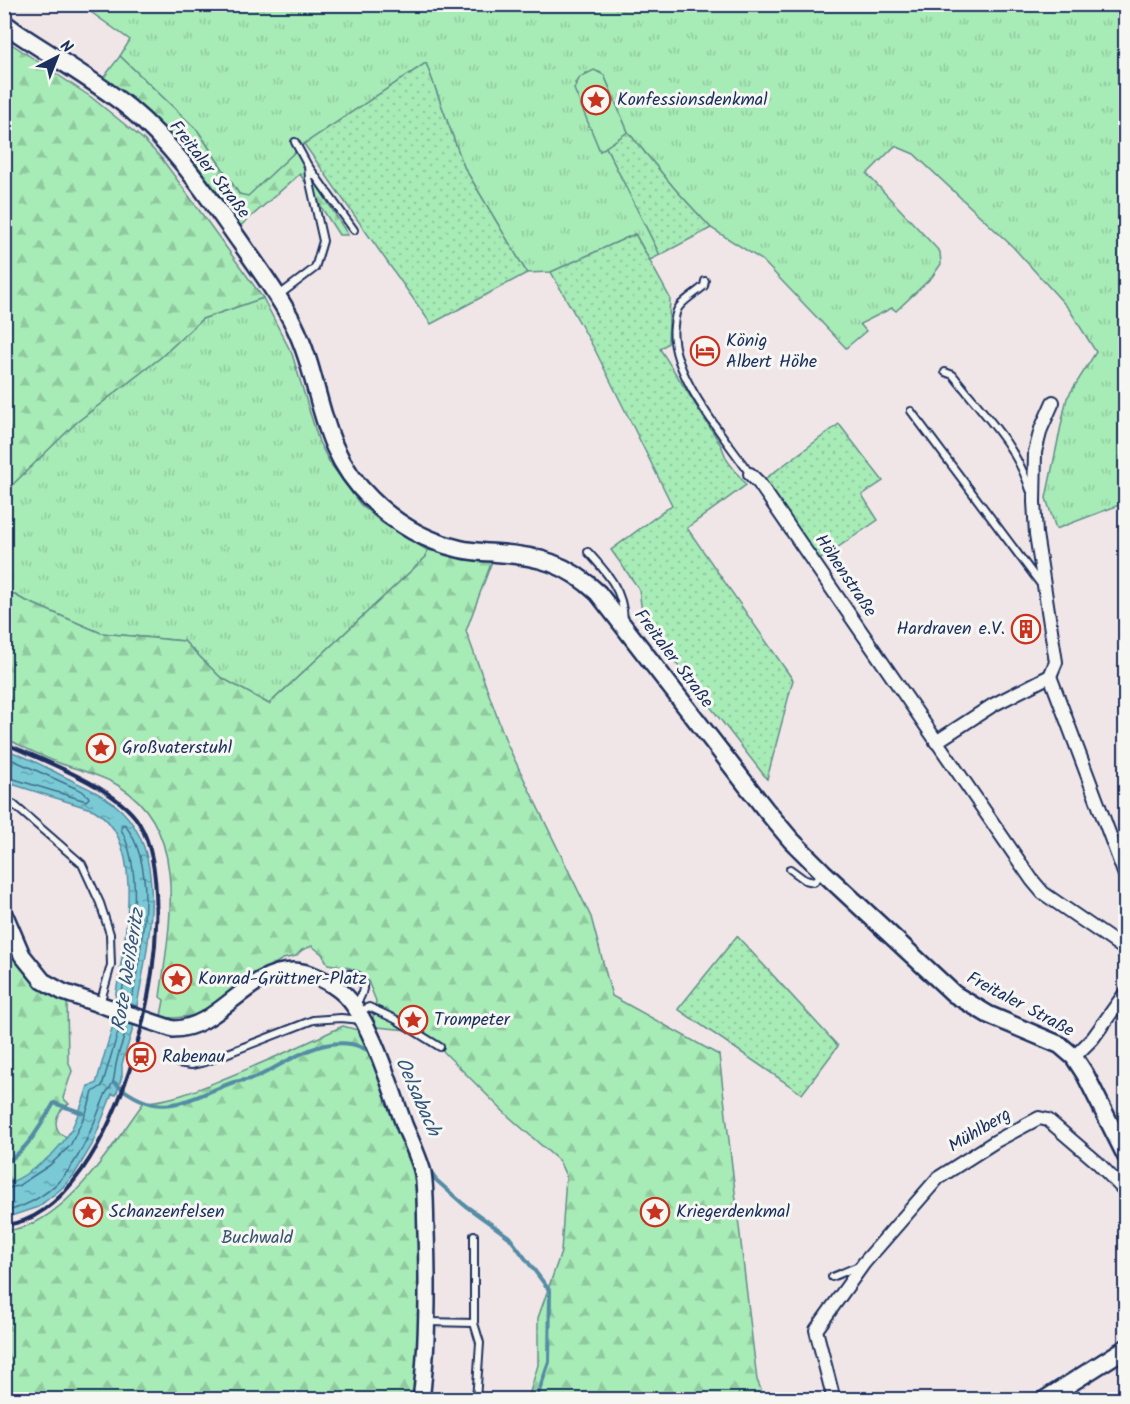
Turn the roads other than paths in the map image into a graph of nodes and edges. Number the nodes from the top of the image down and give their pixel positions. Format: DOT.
graph roads {
  1 [pos="4,22"];
  2 [pos="295,142"];
  3 [pos="308,166"];
  4 [pos="354,230"];
  5 [pos="705,281"];
  6 [pos="278,297"];
  7 [pos="945,372"];
  8 [pos="1053,402"];
  9 [pos="911,411"];
  10 [pos="750,474"];
  11 [pos="1034,507"];
  12 [pos="588,552"];
  13 [pos="1047,591"];
  14 [pos="624,627"];
  15 [pos="1050,676"];
  16 [pos="936,742"];
  17 [pos="4,800"];
  18 [pos="790,869"];
  19 [pos="823,872"];
  20 [pos="1125,878"];
  21 [pos="4,913"];
  22 [pos="1125,950"];
  23 [pos="330,985"];
  24 [pos="1125,992"];
  25 [pos="99,1005"];
  26 [pos="358,1013"];
  27 [pos="440,1047"];
  28 [pos="1074,1057"];
  29 [pos="178,1063"];
  30 [pos="1125,1156"];
  31 [pos="1125,1192"];
  32 [pos="474,1235"];
  33 [pos="864,1263"];
  34 [pos="832,1277"];
  35 [pos="427,1322"];
  36 [pos="474,1323"];
  37 [pos="1125,1348"];
  38 [pos="421,1400"];
  39 [pos="476,1400"];
  40 [pos="834,1400"];
  41 [pos="1044,1400"];
  1 -- 6 [label="main road, Freitaler Straße"];
  2 -- 3 [label="lane"];
  3 -- 4 [label="lane"];
  3 -- 6 [label="lane"];
  5 -- 10 [label="lane, Höhenstraße"];
  6 -- 14 [label="main road, Freitaler Straße"];
  7 -- 11 [label="lane"];
  8 -- 11 [label="street"];
  9 -- 13 [label="lane"];
  10 -- 16 [label="street, Höhenstraße"];
  11 -- 13 [label="street"];
  12 -- 14 [label="lane"];
  13 -- 15 [label="street"];
  14 -- 19 [label="main road, Freitaler Straße"];
  15 -- 16 [label="street"];
  15 -- 20 [label="street"];
  16 -- 22 [label="street, Höhenstraße"];
  17 -- 25 [label="lane"];
  18 -- 19 [label="lane"];
  19 -- 28 [label="main road, Freitaler Straße"];
  21 -- 25 [label="street"];
  23 -- 25 [label="street"];
  23 -- 26 [label="street"];
  23 -- 26 [label="lane"];
  24 -- 28 [label="street, Freitaler Straße"];
  26 -- 27 [label="lane"];
  26 -- 29 [label="lane"];
  26 -- 35 [label="street"];
  28 -- 30 [label="main road, Freitaler Straße"];
  31 -- 33 [label="street, Mühlberg"];
  32 -- 36 [label="lane"];
  33 -- 34 [label="lane"];
  33 -- 40 [label="street"];
  35 -- 36 [label="lane"];
  35 -- 38 [label="street"];
  36 -- 39 [label="lane"];
  37 -- 41 [label="main road"];
}
